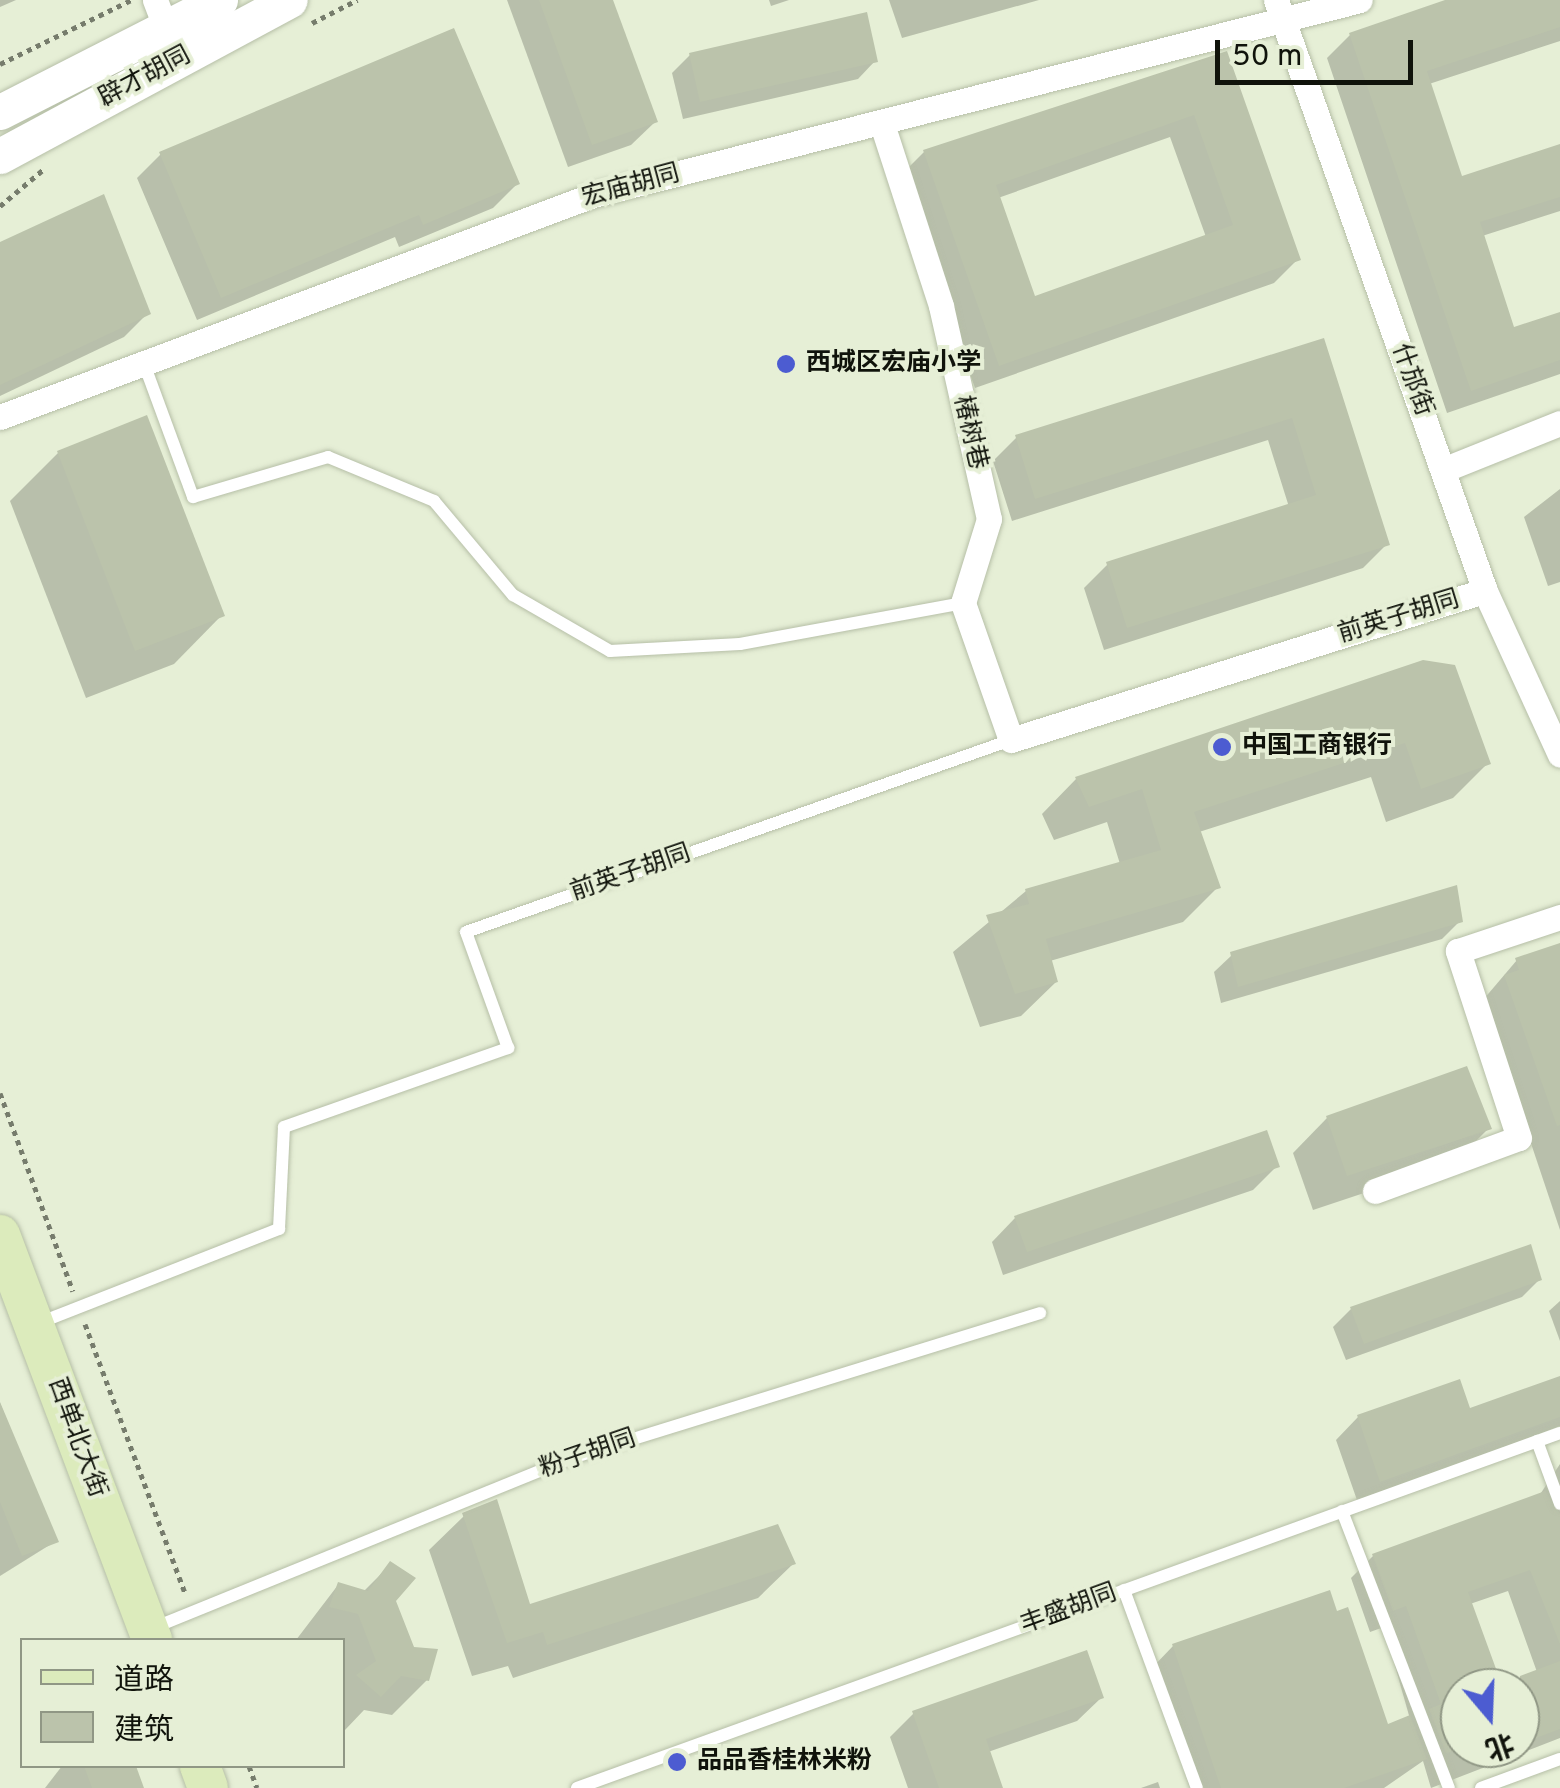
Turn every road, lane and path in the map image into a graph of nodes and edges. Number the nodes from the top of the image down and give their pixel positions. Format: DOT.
graph roads {
  1 [pos="131,0"];
  2 [pos="220,0"];
  3 [pos="290,0"];
  4 [pos="1360,0"];
  5 [pos="1280,12"];
  6 [pos="160,15"];
  7 [pos="0,64"];
  8 [pos="0,112"];
  9 [pos="882,124"];
  10 [pos="0,156"];
  11 [pos="142,361"];
  12 [pos="0,417"];
  13 [pos="1560,423"];
  14 [pos="1443,470"];
  15 [pos="1486,592"];
  16 [pos="963,602"];
  17 [pos="1011,740"];
  18 [pos="1560,755"];
  19 [pos="1560,917"];
  20 [pos="0,1094"];
  21 [pos="1375,1190"];
  22 [pos="0,1236"];
  23 [pos="79,1308"];
  24 [pos="1040,1312"];
  25 [pos="34,1325"];
  26 [pos="1560,1433"];
  27 [pos="1537,1441"];
  28 [pos="1560,1504"];
  29 [pos="1342,1512"];
  30 [pos="1124,1590"];
  31 [pos="192,1612"];
  32 [pos="150,1635"];
  33 [pos="1560,1759"];
  34 [pos="577,1788"];
  35 [pos="1197,1788"];
  36 [pos="1449,1788"];
  37 [pos="1481,1788"];
  1 -- 7 [label="path"];
  2 -- 6 [label="main road, 辟才胡同"];
  3 -- 10 [label="main road, 辟才胡同"];
  4 -- 5 [label="street, 宏庙胡同"];
  5 -- 9 [label="street, 宏庙胡同"];
  5 -- 14 [label="street, 什邡街"];
  6 -- 8 [label="main road, 辟才胡同"];
  9 -- 11 [label="street, 宏庙胡同"];
  9 -- 16 [label="street, 椿树巷"];
  11 -- 12 [label="street, 宏庙胡同"];
  11 -- 16 [label="lane"];
  13 -- 14 [label="street"];
  14 -- 15 [label="street, 什邡街"];
  15 -- 17 [label="street, 前英子胡同"];
  15 -- 18 [label="street, 什邡街"];
  16 -- 17 [label="street"];
  17 -- 23 [label="lane, 前英子胡同"];
  19 -- 21 [label="street"];
  20 -- 23 [label="path"];
  22 -- 25 [label="main road, 西单北大街"];
  23 -- 25 [label="lane, 前英子胡同"];
  23 -- 31 [label="path"];
  24 -- 31 [label="lane, 粉子胡同"];
  25 -- 32 [label="main road, 西单北大街"];
  26 -- 27 [label="lane, 丰盛胡同"];
  27 -- 28 [label="lane"];
  27 -- 29 [label="lane, 丰盛胡同"];
  29 -- 30 [label="lane, 丰盛胡同"];
  29 -- 36 [label="lane"];
  30 -- 34 [label="lane, 丰盛胡同"];
  30 -- 35 [label="lane"];
  31 -- 32 [label="lane, 粉子胡同"];
  33 -- 37 [label="lane"];
}
